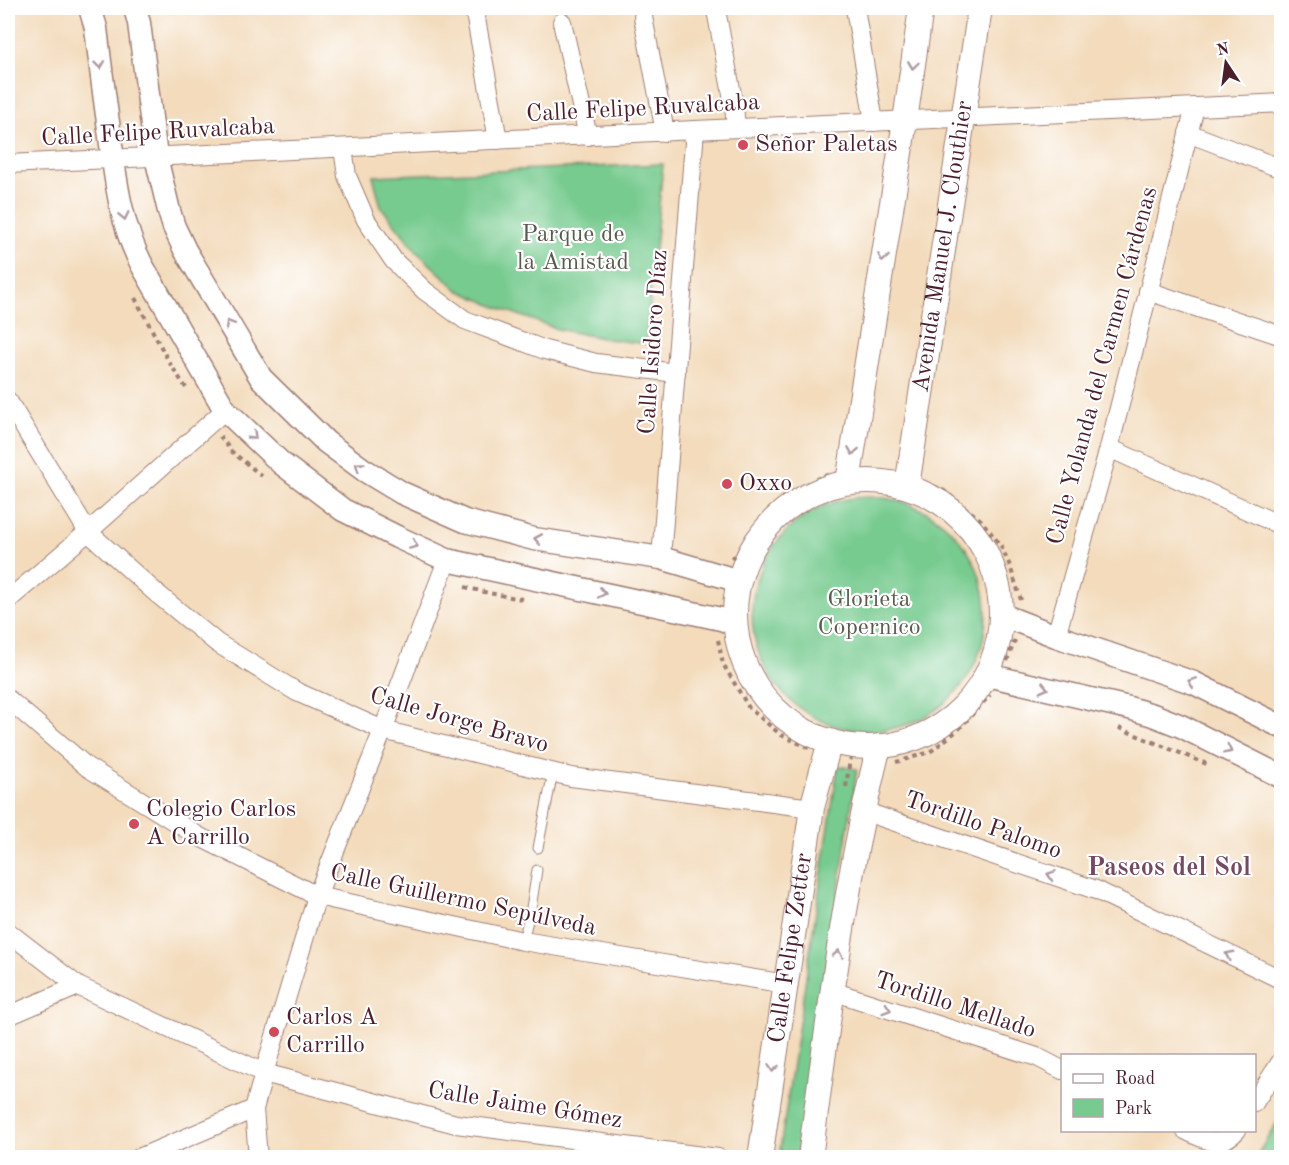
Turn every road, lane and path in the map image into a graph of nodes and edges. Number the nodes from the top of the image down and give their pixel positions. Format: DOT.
graph roads {
  1 [pos="90,8"];
  2 [pos="135,8"];
  3 [pos="474,8"];
  4 [pos="855,8"];
  5 [pos="921,8"];
  6 [pos="980,8"];
  7 [pos="716,10"];
  8 [pos="643,17"];
  9 [pos="562,22"];
  10 [pos="1281,103"];
  11 [pos="1195,107"];
  12 [pos="964,118"];
  13 [pos="905,121"];
  14 [pos="874,122"];
  15 [pos="736,128"];
  16 [pos="694,130"];
  17 [pos="665,132"];
  18 [pos="1188,133"];
  19 [pos="588,136"];
  20 [pos="498,140"];
  21 [pos="343,148"];
  22 [pos="156,157"];
  23 [pos="113,159"];
  24 [pos="8,164"];
  25 [pos="1281,169"];
  26 [pos="1148,291"];
  27 [pos="1281,336"];
  28 [pos="676,372"];
  29 [pos="8,401"];
  30 [pos="225,410"];
  31 [pos="1109,448"];
  32 [pos="849,476"];
  33 [pos="907,482"];
  34 [pos="1281,526"];
  35 [pos="88,532"];
  36 [pos="662,558"];
  37 [pos="447,560"];
  38 [pos="725,560"];
  39 [pos="739,581"];
  40 [pos="8,600"];
  41 [pos="1011,618"];
  42 [pos="735,624"];
  43 [pos="1056,636"];
  44 [pos="993,676"];
  45 [pos="8,699"];
  46 [pos="1281,727"];
  47 [pos="383,730"];
  48 [pos="830,741"];
  49 [pos="879,747"];
  50 [pos="553,772"];
  51 [pos="1281,777"];
  52 [pos="812,808"];
  53 [pos="863,811"];
  54 [pos="538,848"];
  55 [pos="537,870"];
  56 [pos="317,896"];
  57 [pos="8,932"];
  58 [pos="523,941"];
  59 [pos="1281,980"];
  60 [pos="786,984"];
  61 [pos="78,986"];
  62 [pos="832,991"];
  63 [pos="8,1016"];
  64 [pos="1281,1060"];
  65 [pos="1061,1070"];
  66 [pos="264,1073"];
  67 [pos="1256,1100"];
  68 [pos="254,1109"];
  69 [pos="1187,1132"];
  70 [pos="1230,1136"];
  71 [pos="139,1158"];
  72 [pos="258,1158"];
  73 [pos="718,1158"];
  74 [pos="760,1158"];
  75 [pos="810,1158"];
  1 -- 23 [label="street, one-way"];
  2 -- 22 [label="street"];
  3 -- 20 [label="street"];
  4 -- 14 [label="street"];
  5 -- 13 [label="main road, one-way"];
  6 -- 12 [label="main road, Avenida Manuel J. Clouthier"];
  7 -- 15 [label="street"];
  8 -- 17 [label="street"];
  9 -- 19 [label="street"];
  10 -- 11 [label="street, Calle Felipe Ruvalcaba"];
  11 -- 12 [label="street, Calle Felipe Ruvalcaba"];
  11 -- 18 [label="street, Calle Yolanda del Carmen Cárdenas"];
  12 -- 13 [label="street, Calle Felipe Ruvalcaba"];
  12 -- 33 [label="main road, Avenida Manuel J. Clouthier"];
  13 -- 14 [label="street, Calle Felipe Ruvalcaba"];
  13 -- 32 [label="main road, one-way"];
  14 -- 15 [label="street, Calle Felipe Ruvalcaba"];
  15 -- 16 [label="street, Calle Felipe Ruvalcaba"];
  16 -- 17 [label="street, Calle Felipe Ruvalcaba"];
  16 -- 28 [label="street, Calle Isidoro Díaz"];
  17 -- 19 [label="street, Calle Felipe Ruvalcaba"];
  18 -- 25 [label="street"];
  18 -- 26 [label="street, Calle Yolanda del Carmen Cárdenas"];
  19 -- 20 [label="street, Calle Felipe Ruvalcaba"];
  20 -- 21 [label="street, Calle Felipe Ruvalcaba"];
  21 -- 22 [label="street, Calle Felipe Ruvalcaba"];
  21 -- 28 [label="street"];
  22 -- 23 [label="street, Calle Felipe Ruvalcaba"];
  36 -- 22 [label="street, one-way"];
  23 -- 24 [label="street, Calle Felipe Ruvalcaba"];
  23 -- 30 [label="street, one-way"];
  26 -- 27 [label="street"];
  26 -- 31 [label="street, Calle Yolanda del Carmen Cárdenas"];
  28 -- 36 [label="street, Calle Isidoro Díaz"];
  29 -- 35 [label="street, Calle Jorge Bravo"];
  30 -- 35 [label="street"];
  30 -- 37 [label="street, one-way"];
  31 -- 34 [label="street"];
  31 -- 43 [label="street, Calle Yolanda del Carmen Cárdenas"];
  32 -- 33 [label="main road"];
  32 -- 33 [label="path"];
  32 -- 38 [label="path"];
  32 -- 39 [label="main road"];
  33 -- 41 [label="main road"];
  33 -- 41 [label="path"];
  35 -- 40 [label="street"];
  35 -- 47 [label="street, Calle Jorge Bravo"];
  36 -- 39 [label="street"];
  37 -- 42 [label="street, one-way"];
  37 -- 47 [label="street"];
  39 -- 42 [label="main road"];
  41 -- 43 [label="street"];
  41 -- 44 [label="main road"];
  41 -- 44 [label="path"];
  42 -- 48 [label="main road"];
  46 -- 43 [label="street, one-way"];
  44 -- 49 [label="main road"];
  44 -- 51 [label="street, one-way"];
  45 -- 56 [label="street, Calle Guillermo Sepúlveda"];
  47 -- 50 [label="street, Calle Jorge Bravo"];
  47 -- 56 [label="street"];
  48 -- 49 [label="main road"];
  48 -- 52 [label="main road, Calle Felipe Zetter"];
  49 -- 53 [label="main road, Calle Felipe Zetter"];
  50 -- 52 [label="street, Calle Jorge Bravo"];
  50 -- 54 [label="lane"];
  52 -- 60 [label="main road, Calle Felipe Zetter"];
  59 -- 53 [label="street, Tordillo Palomo, one-way"];
  62 -- 53 [label="main road, Calle Felipe Zetter, one-way"];
  55 -- 58 [label="lane"];
  56 -- 58 [label="street, Calle Guillermo Sepúlveda"];
  56 -- 66 [label="street"];
  57 -- 61 [label="street, Calle Jaime Gómez"];
  58 -- 60 [label="street, Calle Guillermo Sepúlveda"];
  60 -- 74 [label="main road, Calle Felipe Zetter, one-way"];
  61 -- 63 [label="street"];
  61 -- 66 [label="street, Calle Jaime Gómez"];
  62 -- 65 [label="street, Tordillo Mellado, one-way"];
  62 -- 75 [label="main road, Calle Felipe Zetter"];
  64 -- 67 [label="street"];
  66 -- 68 [label="street"];
  66 -- 73 [label="street, Calle Jaime Gómez"];
  68 -- 71 [label="street"];
  68 -- 72 [label="street"];
  69 -- 70 [label="street"];
}
